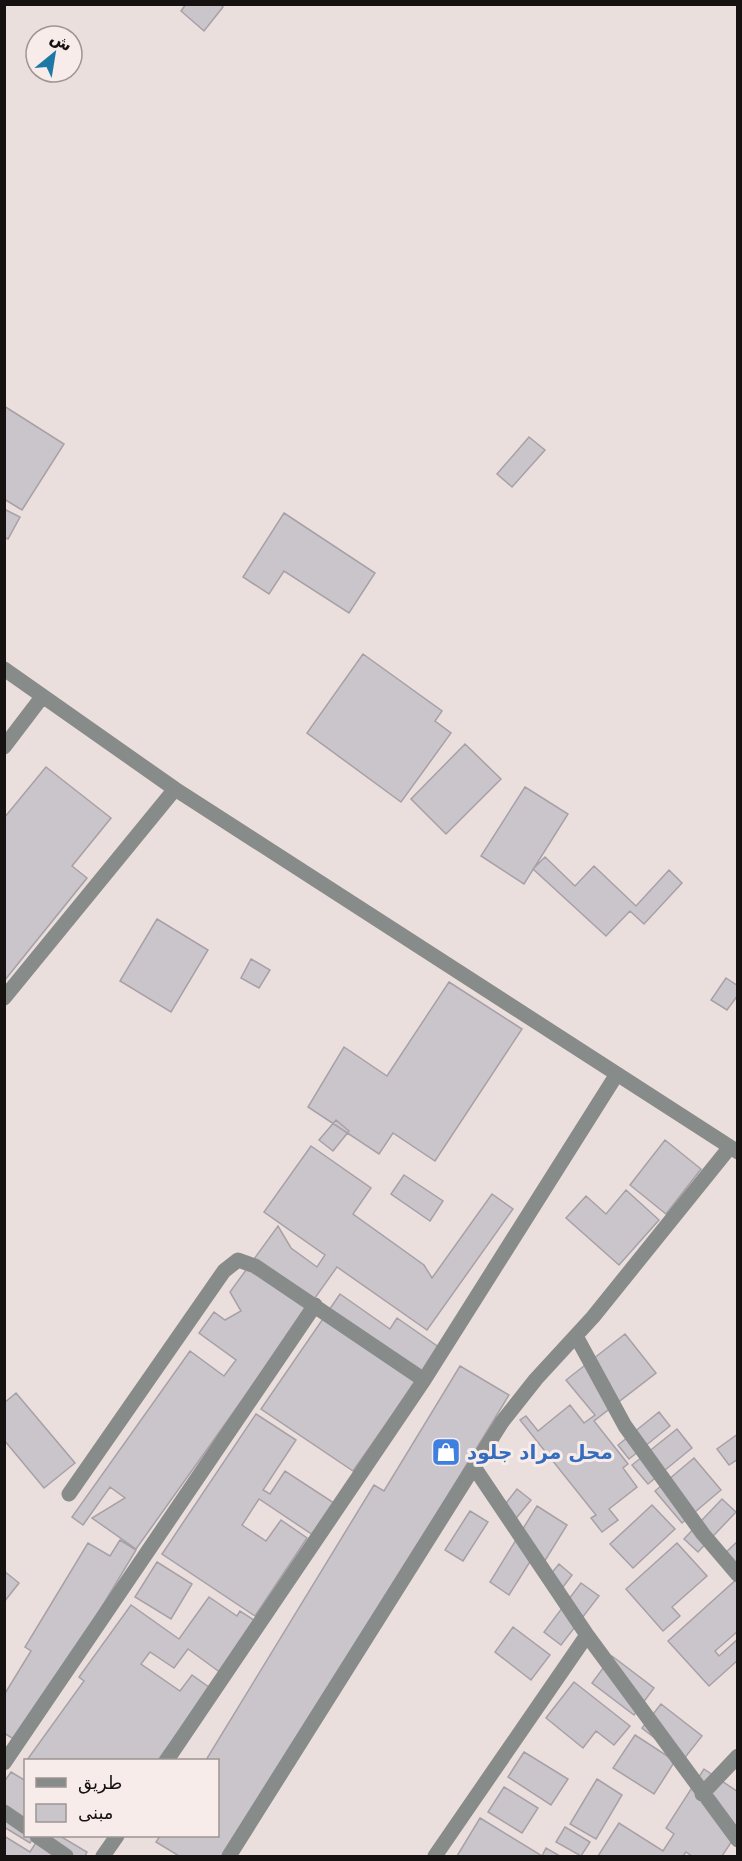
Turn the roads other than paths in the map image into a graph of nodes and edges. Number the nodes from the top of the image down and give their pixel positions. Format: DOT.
graph roads {
  1 [pos="4,669"];
  2 [pos="42,697"];
  3 [pos="4,747"];
  4 [pos="175,789"];
  5 [pos="4,998"];
  6 [pos="617,1074"];
  7 [pos="734,1150"];
  8 [pos="315,1305"];
  9 [pos="576,1336"];
  10 [pos="424,1380"];
  11 [pos="474,1467"];
  12 [pos="69,1494"];
  13 [pos="738,1575"];
  14 [pos="587,1635"];
  15 [pos="738,1756"];
  16 [pos="168,1759"];
  17 [pos="4,1763"];
  18 [pos="702,1794"];
  19 [pos="4,1812"];
  20 [pos="24,1826"];
  21 [pos="38,1837"];
  22 [pos="116,1837"];
  23 [pos="738,1840"];
  24 [pos="66,1857"];
  25 [pos="103,1857"];
  26 [pos="229,1857"];
  27 [pos="435,1857"];
  1 -- 2 [label="street"];
  2 -- 3 [label="street"];
  2 -- 4 [label="street"];
  4 -- 5 [label="street"];
  4 -- 6 [label="street"];
  6 -- 7 [label="street"];
  6 -- 10 [label="street"];
  7 -- 9 [label="street"];
  8 -- 10 [label="street"];
  8 -- 12 [label="street"];
  8 -- 17 [label="street"];
  9 -- 11 [label="street"];
  9 -- 13 [label="street"];
  10 -- 16 [label="street"];
  11 -- 14 [label="street"];
  11 -- 26 [label="street"];
  14 -- 18 [label="street"];
  14 -- 27 [label="street"];
  15 -- 18 [label="street"];
  18 -- 23 [label="street"];
  19 -- 20 [label="street"];
  21 -- 24 [label="street"];
  22 -- 25 [label="street"];
}
